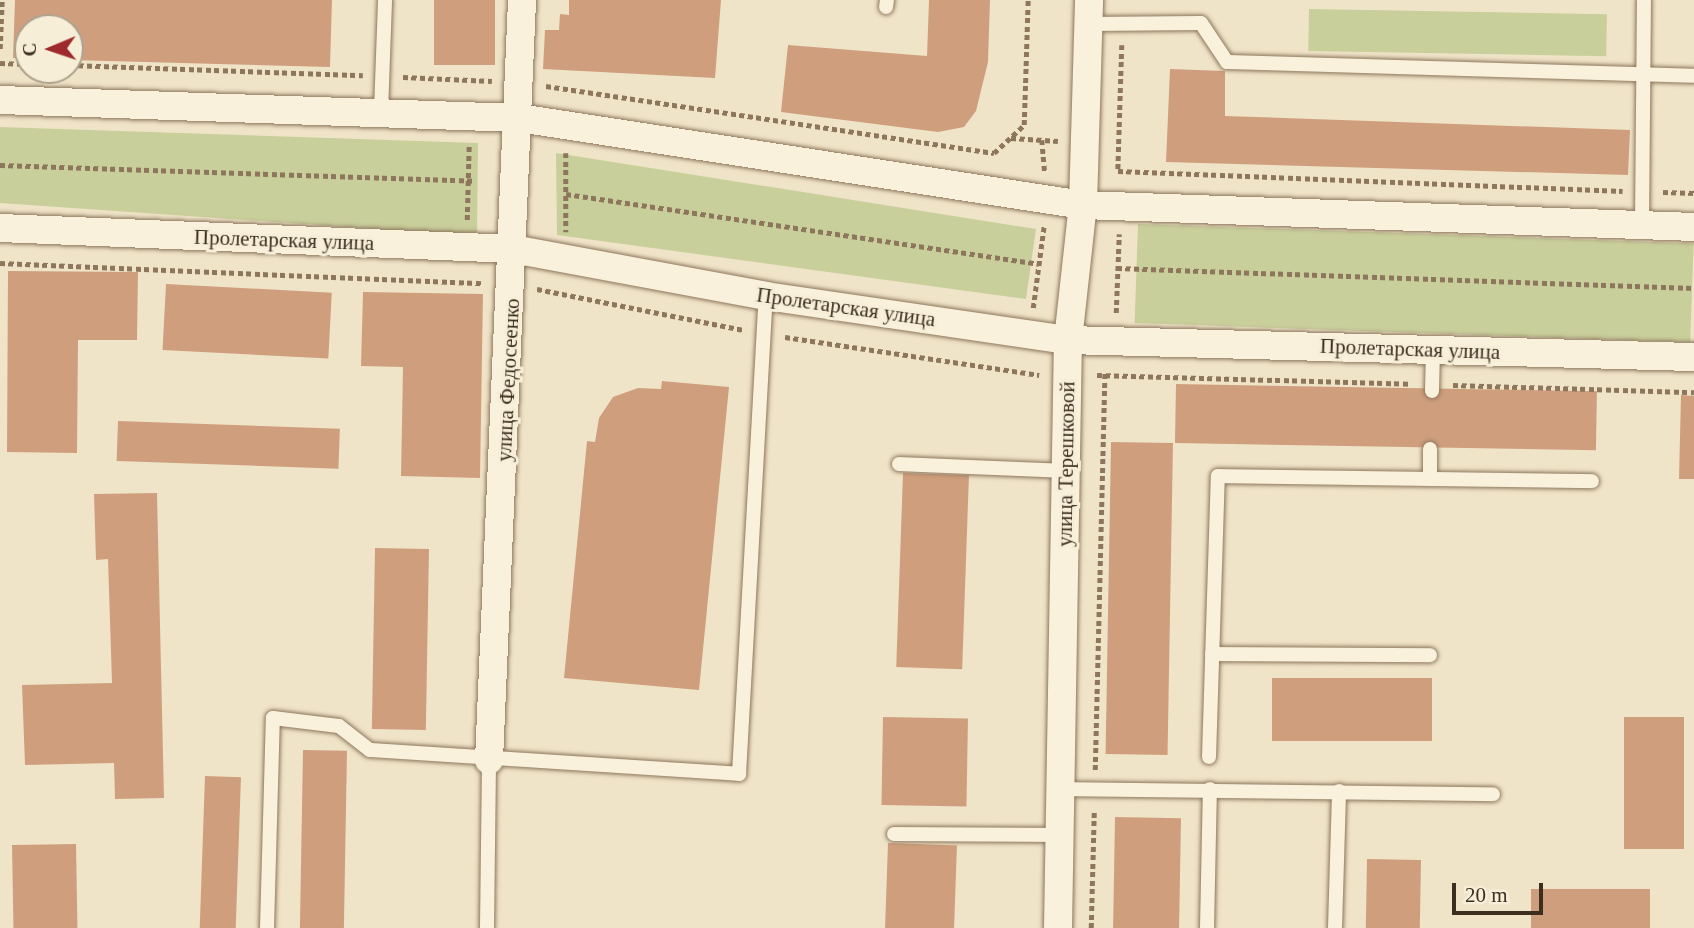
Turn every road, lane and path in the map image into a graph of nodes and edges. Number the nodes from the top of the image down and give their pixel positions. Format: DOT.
graph roads {
  1 [pos="2,0"];
  2 [pos="385,0"];
  3 [pos="522,0"];
  4 [pos="1028,0"];
  5 [pos="1644,0"];
  6 [pos="1089,12"];
  7 [pos="1123,24"];
  8 [pos="0,49"];
  9 [pos="84,65"];
  10 [pos="1643,75"];
  11 [pos="383,76"];
  12 [pos="1694,76"];
  13 [pos="519,82"];
  14 [pos="0,100"];
  15 [pos="381,111"];
  16 [pos="519,118"];
  17 [pos="1042,140"];
  18 [pos="469,146"];
  19 [pos="566,149"];
  20 [pos="0,165"];
  21 [pos="1118,171"];
  22 [pos="468,181"];
  23 [pos="477,181"];
  24 [pos="1642,191"];
  25 [pos="1694,193"];
  26 [pos="566,194"];
  27 [pos="1048,200"];
  28 [pos="1083,205"];
  29 [pos="1120,206"];
  30 [pos="1642,225"];
  31 [pos="467,227"];
  32 [pos="1694,227"];
  33 [pos="0,228"];
  34 [pos="567,244"];
  35 [pos="513,249"];
  36 [pos="0,263"];
  37 [pos="1039,264"];
  38 [pos="1117,268"];
  39 [pos="512,285"];
  40 [pos="1694,288"];
  41 [pos="766,296"];
  42 [pos="1030,333"];
  43 [pos="764,334"];
  44 [pos="1069,340"];
  45 [pos="1115,341"];
  46 [pos="1433,350"];
  47 [pos="1694,358"];
  48 [pos="1030,375"];
  49 [pos="1068,375"];
  50 [pos="1104,376"];
  51 [pos="1432,388"];
  52 [pos="1694,392"];
  53 [pos="1430,449"];
  54 [pos="899,464"];
  55 [pos="1066,471"];
  56 [pos="1430,479"];
  57 [pos="1591,481"];
  58 [pos="1212,654"];
  59 [pos="1430,655"];
  60 [pos="1209,757"];
  61 [pos="489,760"];
  62 [pos="1095,788"];
  63 [pos="1060,789"];
  64 [pos="1210,789"];
  65 [pos="1339,791"];
  66 [pos="1493,794"];
  67 [pos="894,834"];
  68 [pos="1059,835"];
  69 [pos="267,928"];
  70 [pos="487,928"];
  71 [pos="1058,928"];
  72 [pos="1091,928"];
  73 [pos="1207,928"];
  74 [pos="1335,928"];
  1 -- 8 [label="path"];
  2 -- 11 [label="lane"];
  3 -- 13 [label="street, улица Федосеенко"];
  4 -- 13 [label="path"];
  5 -- 10 [label="lane"];
  6 -- 7 [label="lane"];
  6 -- 28 [label="street, улица Терешковой"];
  7 -- 10 [label="lane"];
  7 -- 21 [label="path"];
  9 -- 11 [label="path"];
  10 -- 12 [label="lane"];
  10 -- 24 [label="lane"];
  11 -- 13 [label="path"];
  11 -- 15 [label="lane"];
  13 -- 16 [label="street, улица Федосеенко"];
  14 -- 15 [label="street"];
  15 -- 16 [label="street"];
  16 -- 27 [label="street"];
  16 -- 35 [label="street, улица Федосеенко"];
  17 -- 27 [label="path"];
  18 -- 22 [label="path"];
  19 -- 26 [label="path"];
  20 -- 22 [label="path"];
  21 -- 24 [label="path"];
  21 -- 29 [label="path"];
  22 -- 23 [label="path"];
  22 -- 31 [label="path"];
  24 -- 25 [label="path"];
  24 -- 30 [label="lane"];
  26 -- 34 [label="path"];
  26 -- 37 [label="path"];
  27 -- 28 [label="street"];
  27 -- 37 [label="path"];
  28 -- 29 [label="street"];
  28 -- 44 [label="street, улица Терешковой"];
  29 -- 30 [label="street"];
  29 -- 38 [label="path"];
  30 -- 32 [label="street"];
  33 -- 35 [label="street, Пролетарская улица"];
  35 -- 39 [label="street, улица Федосеенко"];
  35 -- 41 [label="street, Пролетарская улица"];
  36 -- 39 [label="path"];
  37 -- 42 [label="path"];
  38 -- 40 [label="path"];
  38 -- 45 [label="path"];
  39 -- 43 [label="path"];
  39 -- 61 [label="street, улица Федосеенко"];
  41 -- 42 [label="street, Пролетарская улица"];
  41 -- 43 [label="lane"];
  42 -- 44 [label="street, Пролетарская улица"];
  42 -- 48 [label="path"];
  43 -- 48 [label="path"];
  43 -- 61 [label="lane"];
  44 -- 45 [label="street, Пролетарская улица"];
  44 -- 49 [label="street, улица Терешковой"];
  45 -- 46 [label="street, Пролетарская улица"];
  45 -- 50 [label="path"];
  46 -- 47 [label="street, Пролетарская улица"];
  46 -- 51 [label="lane"];
  48 -- 49 [label="path"];
  49 -- 50 [label="path"];
  49 -- 55 [label="street, улица Терешковой"];
  50 -- 51 [label="path"];
  50 -- 62 [label="path"];
  51 -- 52 [label="path"];
  53 -- 56 [label="lane"];
  54 -- 55 [label="lane"];
  55 -- 63 [label="street, улица Терешковой"];
  56 -- 57 [label="lane"];
  56 -- 58 [label="lane"];
  58 -- 59 [label="lane"];
  58 -- 60 [label="lane"];
  61 -- 69 [label="lane"];
  61 -- 70 [label="lane"];
  62 -- 63 [label="lane"];
  62 -- 64 [label="lane"];
  62 -- 72 [label="path"];
  63 -- 68 [label="street, улица Терешковой"];
  64 -- 65 [label="lane"];
  64 -- 73 [label="lane"];
  65 -- 66 [label="lane"];
  65 -- 74 [label="lane"];
  67 -- 68 [label="lane"];
  68 -- 71 [label="street, улица Терешковой"];
}
